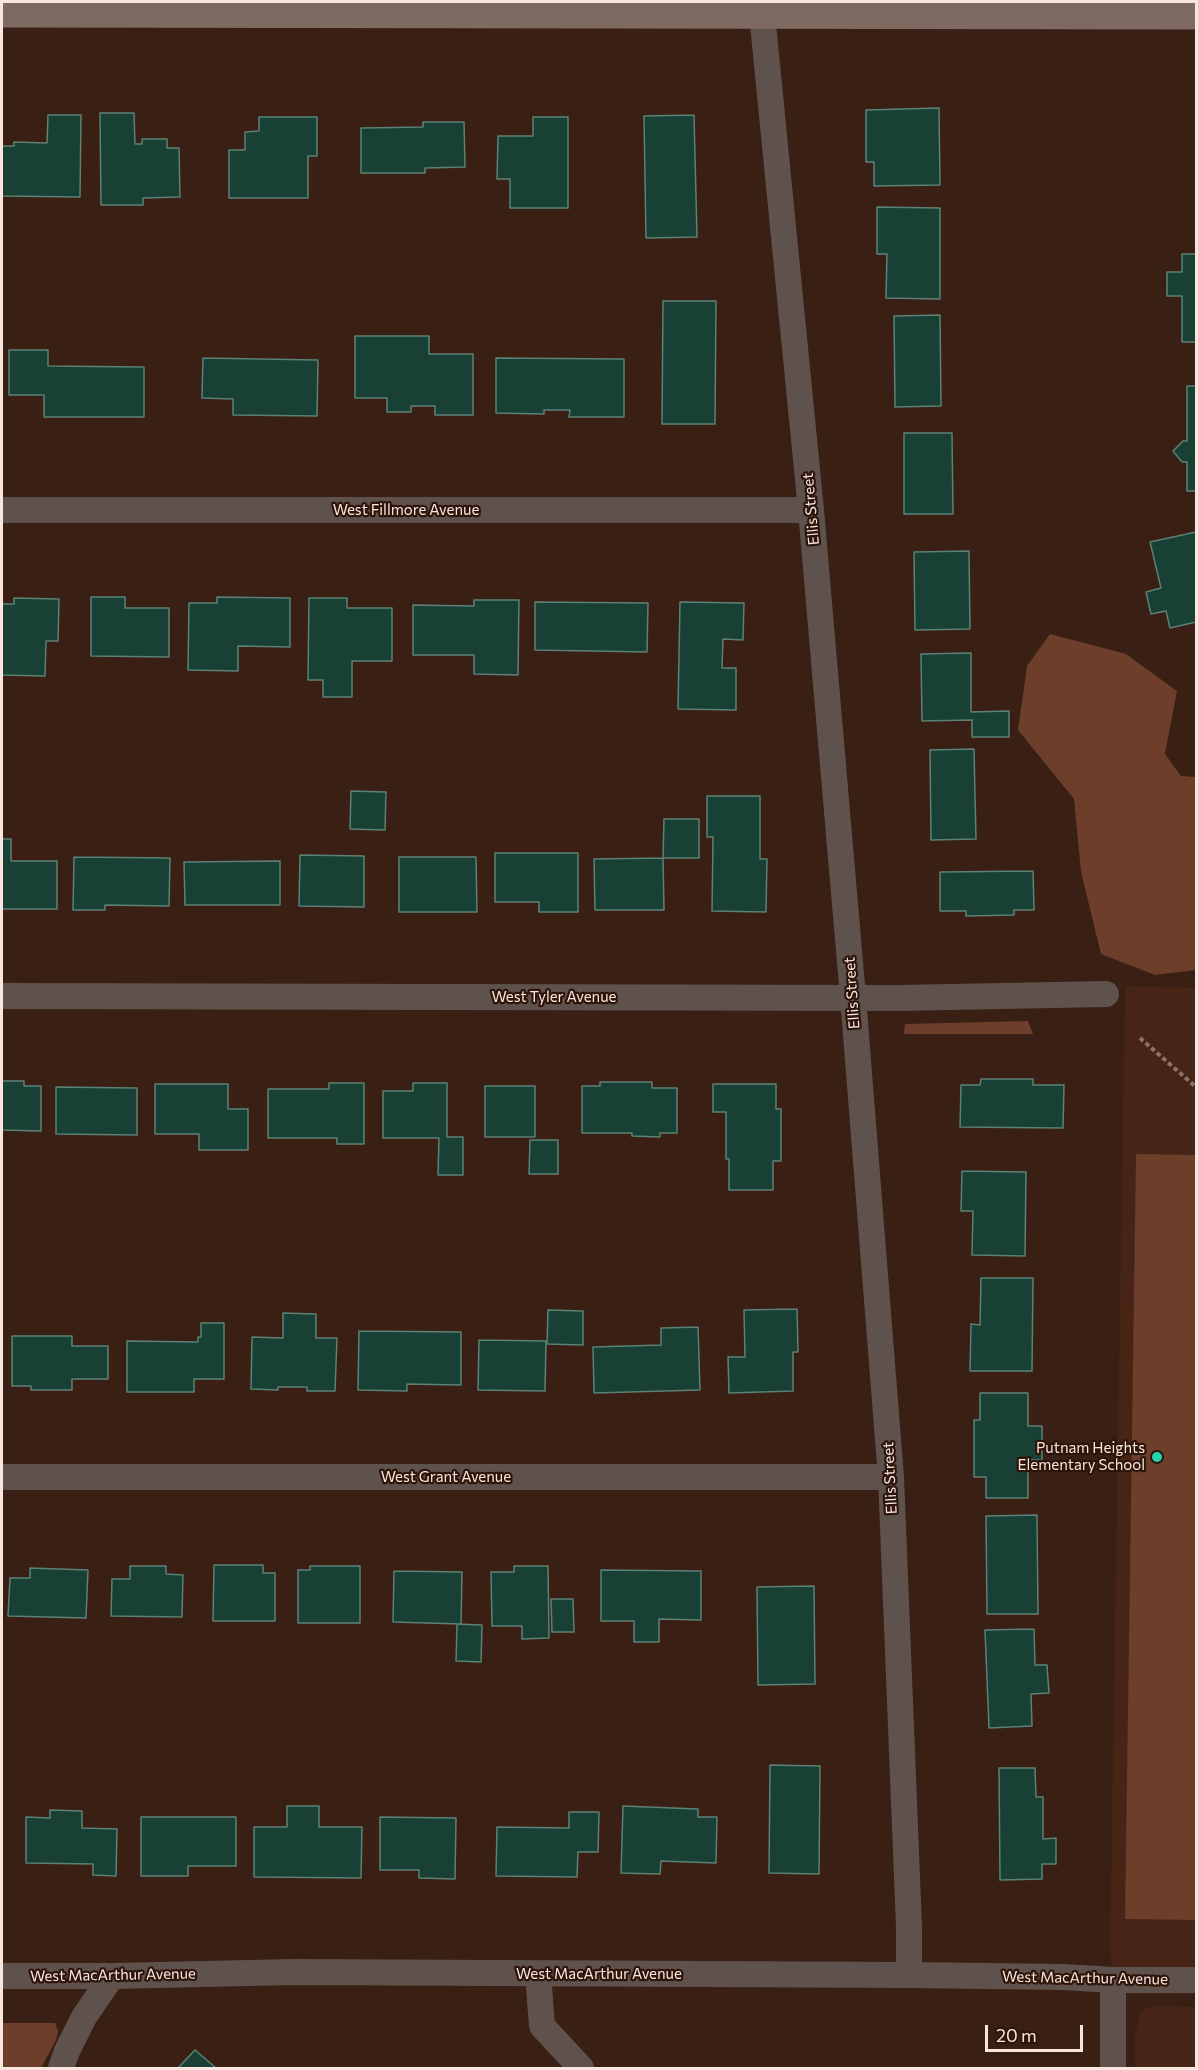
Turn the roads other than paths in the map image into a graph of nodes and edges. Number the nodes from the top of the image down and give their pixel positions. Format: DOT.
graph roads {
  1 [pos="2,11"];
  2 [pos="1197,13"];
  3 [pos="762,14"];
  4 [pos="2,510"];
  5 [pos="811,510"];
  6 [pos="1106,994"];
  7 [pos="2,996"];
  8 [pos="854,997"];
  9 [pos="2,1477"];
  10 [pos="891,1478"];
  11 [pos="538,1974"];
  12 [pos="909,1975"];
  13 [pos="2,1976"];
  14 [pos="112,1976"];
  15 [pos="1113,1980"];
  16 [pos="1197,1980"];
  17 [pos="61,2068"];
  18 [pos="581,2068"];
  19 [pos="1113,2068"];
  1 -- 3 [label="street"];
  2 -- 3 [label="street"];
  3 -- 5 [label="street, Ellis Street"];
  4 -- 5 [label="street, West Fillmore Avenue"];
  5 -- 8 [label="street, Ellis Street"];
  6 -- 8 [label="street, West Tyler Avenue"];
  7 -- 8 [label="street, West Tyler Avenue"];
  8 -- 10 [label="street, Ellis Street"];
  9 -- 10 [label="street, West Grant Avenue"];
  10 -- 12 [label="street, Ellis Street"];
  11 -- 12 [label="street, West MacArthur Avenue"];
  11 -- 14 [label="street, West MacArthur Avenue"];
  11 -- 18 [label="street"];
  12 -- 15 [label="street, West MacArthur Avenue"];
  13 -- 14 [label="street, West MacArthur Avenue"];
  14 -- 17 [label="street"];
  15 -- 16 [label="street, West MacArthur Avenue"];
  15 -- 19 [label="street"];
}
